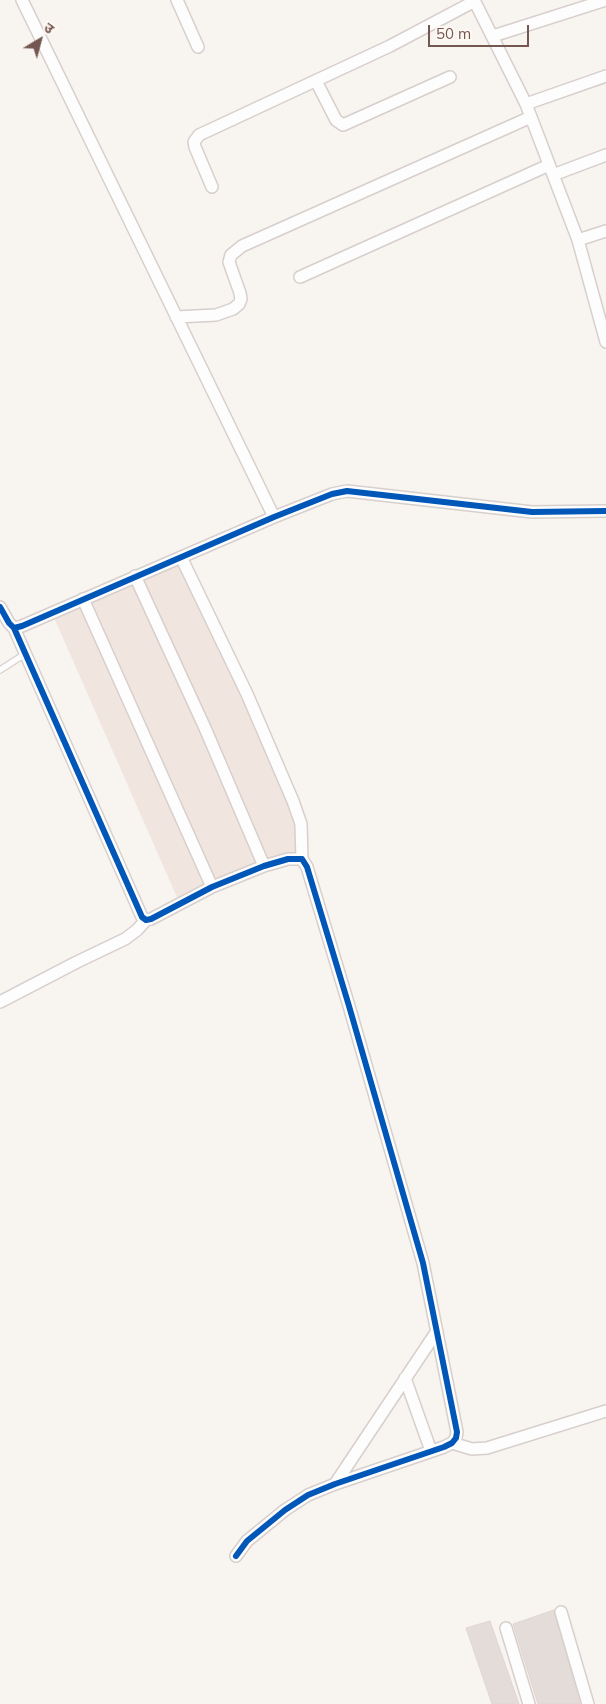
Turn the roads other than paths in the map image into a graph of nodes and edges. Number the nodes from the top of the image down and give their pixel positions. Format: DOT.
graph roads {
  1 [pos="22,0"];
  2 [pos="177,0"];
  3 [pos="475,0"];
  4 [pos="606,0"];
  5 [pos="493,36"];
  6 [pos="198,47"];
  7 [pos="606,76"];
  8 [pos="450,77"];
  9 [pos="316,81"];
  10 [pos="526,104"];
  11 [pos="531,117"];
  12 [pos="606,155"];
  13 [pos="551,170"];
  14 [pos="212,187"];
  15 [pos="606,231"];
  16 [pos="578,240"];
  17 [pos="300,277"];
  18 [pos="602,314"];
  19 [pos="176,318"];
  20 [pos="606,342"];
  21 [pos="606,511"];
  22 [pos="274,517"];
  23 [pos="181,557"];
  24 [pos="135,576"];
  25 [pos="83,599"];
  26 [pos="0,607"];
  27 [pos="14,628"];
  28 [pos="25,654"];
  29 [pos="0,670"];
  30 [pos="302,859"];
  31 [pos="264,866"];
  32 [pos="212,887"];
  33 [pos="146,920"];
  34 [pos="0,1002"];
  35 [pos="437,1331"];
  36 [pos="405,1378"];
  37 [pos="606,1411"];
  38 [pos="452,1443"];
  39 [pos="431,1451"];
  40 [pos="335,1484"];
  41 [pos="236,1556"];
  42 [pos="560,1612"];
  43 [pos="506,1628"];
  44 [pos="529,1704"];
  45 [pos="588,1704"];
  1 -- 19 [label="street"];
  2 -- 6 [label="street"];
  3 -- 5 [label="street"];
  3 -- 9 [label="street"];
  4 -- 5 [label="street"];
  5 -- 10 [label="street"];
  7 -- 10 [label="street"];
  8 -- 9 [label="street"];
  9 -- 14 [label="street"];
  10 -- 11 [label="street"];
  11 -- 13 [label="street"];
  11 -- 19 [label="street"];
  12 -- 13 [label="street"];
  13 -- 16 [label="street"];
  13 -- 17 [label="street"];
  15 -- 16 [label="street"];
  16 -- 18 [label="street"];
  18 -- 20 [label="street"];
  19 -- 22 [label="street"];
  21 -- 22 [label="street"];
  22 -- 23 [label="street"];
  23 -- 24 [label="street"];
  23 -- 30 [label="street"];
  24 -- 25 [label="street"];
  24 -- 31 [label="street"];
  25 -- 27 [label="street"];
  25 -- 32 [label="street"];
  26 -- 27 [label="street"];
  27 -- 28 [label="street"];
  28 -- 29 [label="lane"];
  28 -- 33 [label="street"];
  30 -- 31 [label="street"];
  30 -- 35 [label="street"];
  31 -- 32 [label="street"];
  32 -- 33 [label="street"];
  33 -- 34 [label="street"];
  35 -- 36 [label="street"];
  35 -- 38 [label="street"];
  36 -- 39 [label="street"];
  36 -- 40 [label="street"];
  37 -- 38 [label="street"];
  38 -- 39 [label="street"];
  39 -- 40 [label="street"];
  40 -- 41 [label="street"];
  42 -- 45 [label="street"];
  43 -- 44 [label="street"];
}
